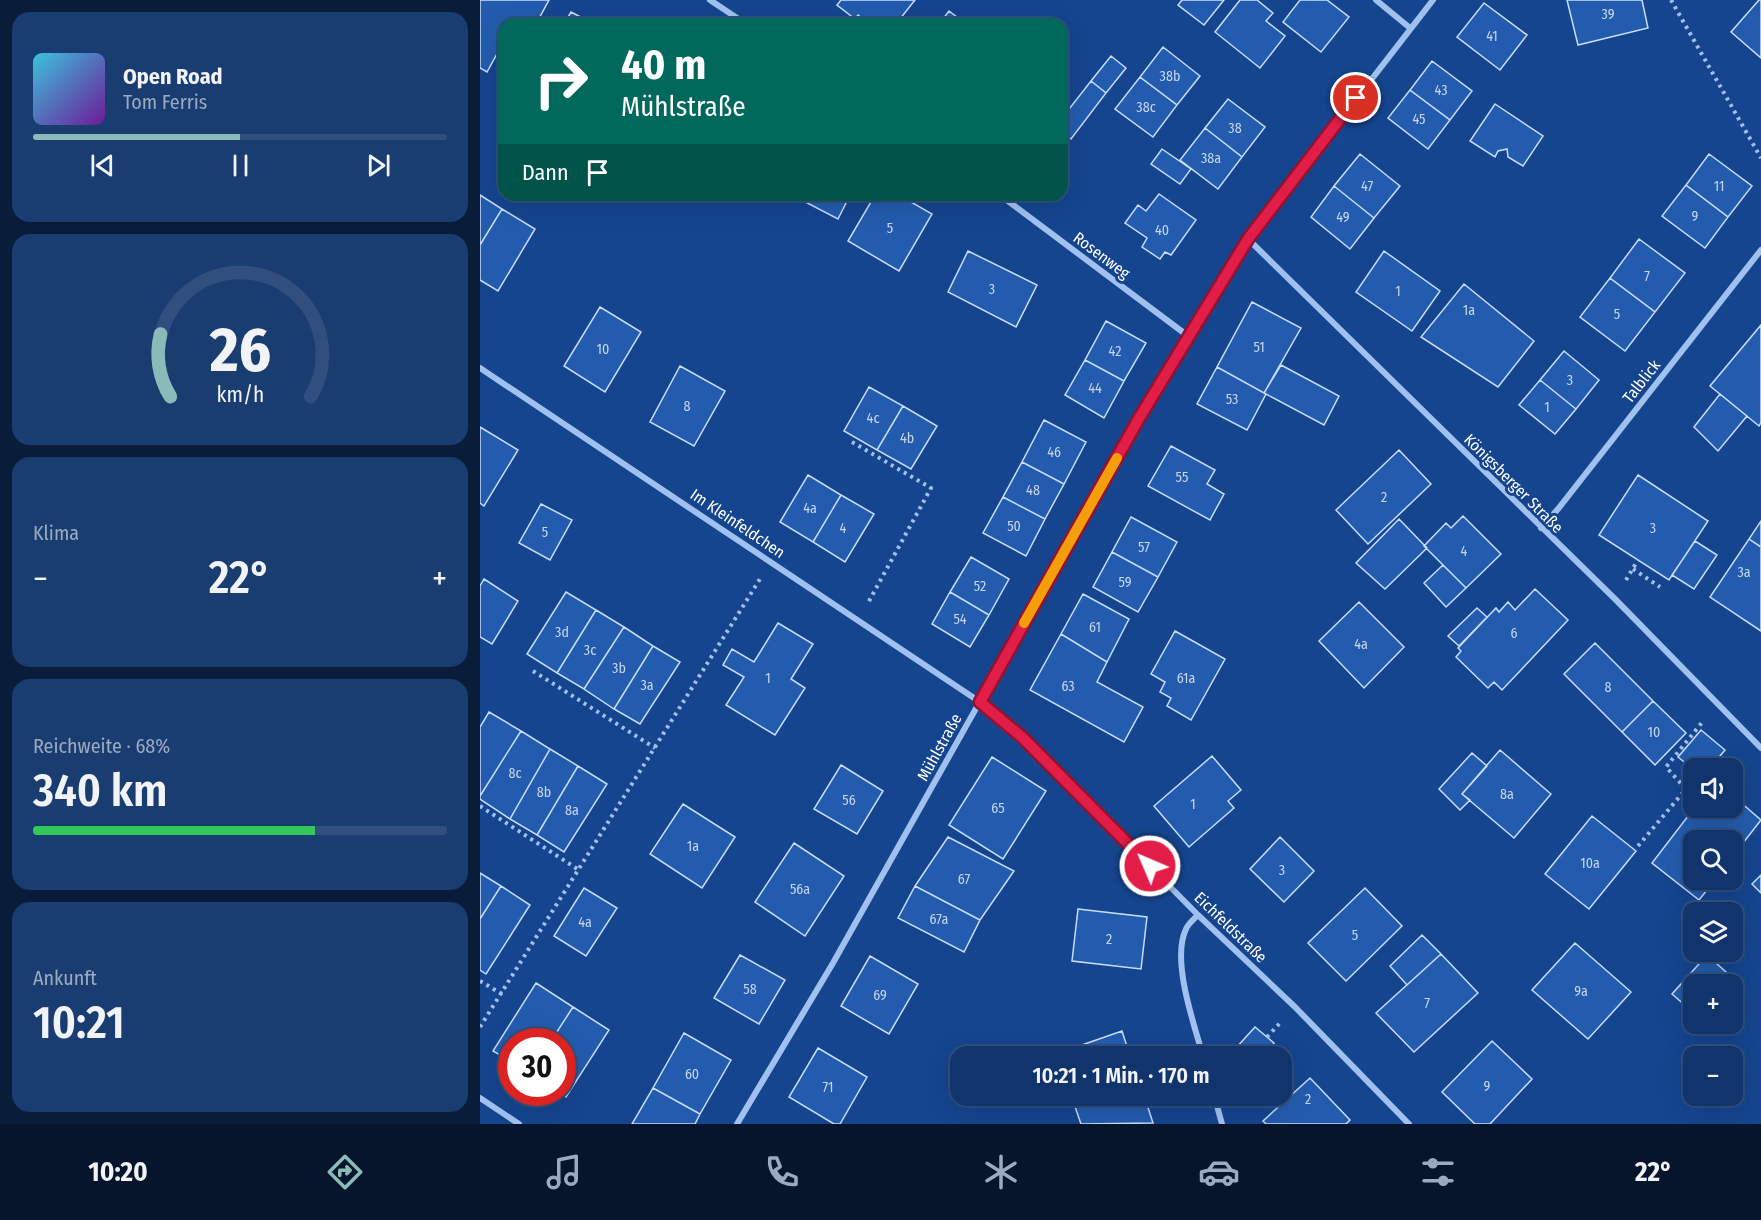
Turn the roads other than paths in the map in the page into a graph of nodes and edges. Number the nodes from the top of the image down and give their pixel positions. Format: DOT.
graph roads {
  1 [pos="710,0"];
  2 [pos="1376,0"];
  3 [pos="1432,0"];
  4 [pos="737,18"];
  5 [pos="1410,28"];
  6 [pos="1008,201"];
  7 [pos="1248,239"];
  8 [pos="1761,250"];
  9 [pos="1188,336"];
  10 [pos="480,368"];
  11 [pos="1540,528"];
  12 [pos="980,702"];
  13 [pos="1761,748"];
  14 [pos="1198,915"];
  15 [pos="1201,1046"];
  16 [pos="480,1098"];
  17 [pos="1217,1106"];
  18 [pos="519,1124"];
  19 [pos="737,1124"];
  20 [pos="1222,1124"];
  21 [pos="1408,1124"];
  1 -- 4 [label="street"];
  2 -- 5 [label="street"];
  3 -- 5 [label="street, Mühlstraße"];
  5 -- 7 [label="street, Mühlstraße"];
  6 -- 9 [label="street, Rosenweg"];
  7 -- 9 [label="street, Mühlstraße"];
  7 -- 11 [label="street, Königsberger Straße"];
  8 -- 11 [label="street, Talblick"];
  9 -- 12 [label="street, Mühlstraße"];
  10 -- 12 [label="street, Im Kleinfeldchen"];
  11 -- 13 [label="street, Königsberger Straße"];
  12 -- 14 [label="street, Eichfeldstraße"];
  12 -- 19 [label="street, Mühlstraße"];
  14 -- 15 [label="street"];
  14 -- 21 [label="street, Eichfeldstraße"];
  16 -- 18 [label="street"];
  17 -- 20 [label="street"];
}
